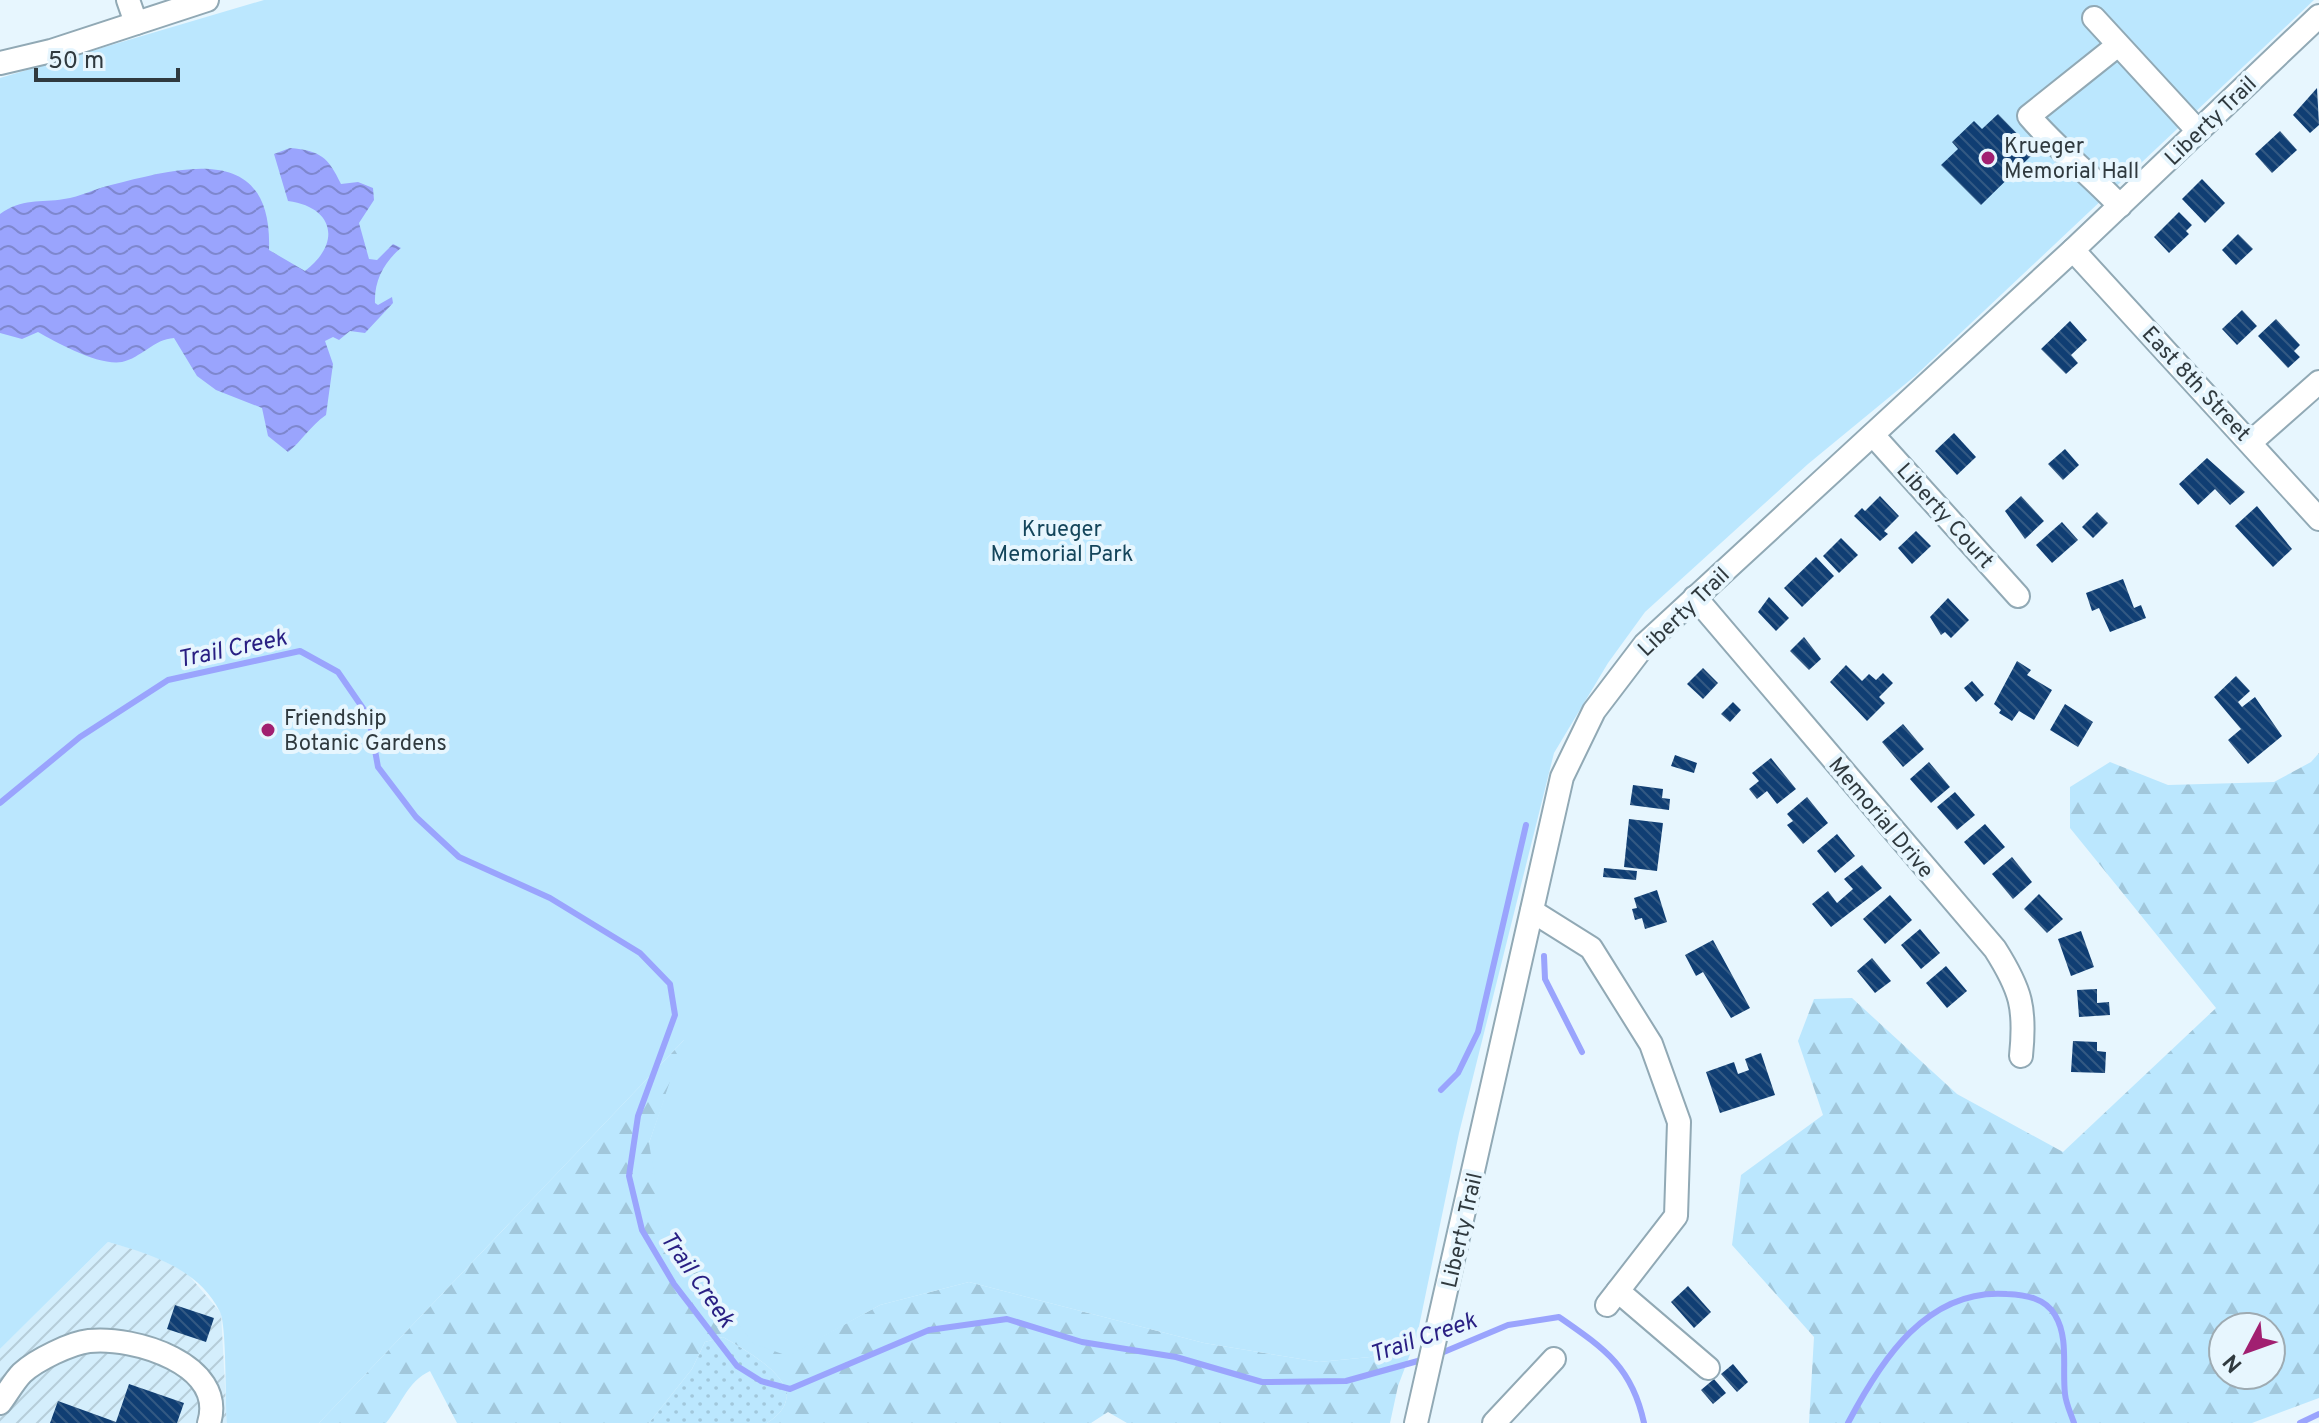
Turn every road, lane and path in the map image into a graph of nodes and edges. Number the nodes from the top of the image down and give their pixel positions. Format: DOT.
graph roads {
  1 [pos="128,0"];
  2 [pos="207,0"];
  3 [pos="2319,16"];
  4 [pos="2094,18"];
  5 [pos="136,23"];
  6 [pos="2118,45"];
  7 [pos="0,63"];
  8 [pos="2198,131"];
  9 [pos="2120,206"];
  10 [pos="2073,250"];
  11 [pos="2319,382"];
  12 [pos="1873,435"];
  13 [pos="2251,442"];
  14 [pos="2319,519"];
  15 [pos="2018,596"];
  16 [pos="1695,597"];
  17 [pos="1532,911"];
  18 [pos="2021,1056"];
  19 [pos="1554,1359"];
  20 [pos="1708,1368"];
  21 [pos="0,1403"];
  22 [pos="209,1423"];
  23 [pos="1416,1423"];
  24 [pos="1494,1423"];
  1 -- 5 [label="street"];
  2 -- 5 [label="street"];
  3 -- 8 [label="street, Liberty Trail"];
  4 -- 6 [label="street"];
  5 -- 7 [label="street"];
  6 -- 8 [label="street"];
  6 -- 9 [label="street"];
  8 -- 9 [label="street, Liberty Trail"];
  9 -- 10 [label="street, Liberty Trail"];
  10 -- 12 [label="street, Liberty Trail"];
  10 -- 13 [label="street, East 8th Street"];
  11 -- 13 [label="street"];
  12 -- 15 [label="street, Liberty Court"];
  12 -- 16 [label="street, Liberty Trail"];
  13 -- 14 [label="street, East 8th Street"];
  16 -- 17 [label="street, Liberty Trail"];
  16 -- 18 [label="street, Memorial Drive"];
  17 -- 20 [label="street"];
  17 -- 23 [label="street, Liberty Trail"];
  19 -- 24 [label="street"];
  21 -- 22 [label="street"];
}
